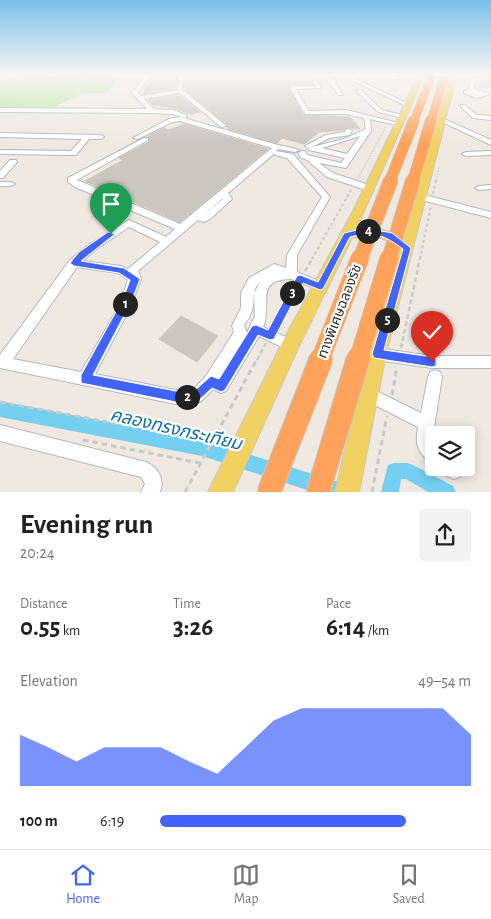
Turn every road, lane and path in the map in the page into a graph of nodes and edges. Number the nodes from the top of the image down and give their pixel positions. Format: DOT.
graph roads {
  1 [pos="145,97"];
  2 [pos="188,97"];
  3 [pos="298,97"];
  4 [pos="364,97"];
  5 [pos="392,97"];
  6 [pos="411,97"];
  7 [pos="423,97"];
  8 [pos="454,97"];
  9 [pos="455,97"];
  10 [pos="0,98"];
  11 [pos="139,98"];
  12 [pos="15,100"];
  13 [pos="408,104"];
  14 [pos="101,106"];
  15 [pos="146,106"];
  16 [pos="462,106"];
  17 [pos="0,110"];
  18 [pos="152,112"];
  19 [pos="367,118"];
  20 [pos="491,118"];
  21 [pos="180,119"];
  22 [pos="401,120"];
  23 [pos="442,120"];
  24 [pos="388,122"];
  25 [pos="223,126"];
  26 [pos="164,128"];
  27 [pos="349,130"];
  28 [pos="368,130"];
  29 [pos="0,135"];
  30 [pos="87,137"];
  31 [pos="101,137"];
  32 [pos="146,139"];
  33 [pos="487,139"];
  34 [pos="491,143"];
  35 [pos="330,144"];
  36 [pos="311,148"];
  37 [pos="274,149"];
  38 [pos="297,149"];
  39 [pos="355,150"];
  40 [pos="0,152"];
  41 [pos="491,153"];
  42 [pos="466,154"];
  43 [pos="115,155"];
  44 [pos="349,157"];
  45 [pos="309,158"];
  46 [pos="13,162"];
  47 [pos="440,166"];
  48 [pos="0,176"];
  49 [pos="354,183"];
  50 [pos="0,184"];
  51 [pos="12,184"];
  52 [pos="491,187"];
  53 [pos="369,188"];
  54 [pos="479,188"];
  55 [pos="421,197"];
  56 [pos="432,200"];
  57 [pos="358,213"];
  58 [pos="491,215"];
  59 [pos="413,225"];
  60 [pos="181,228"];
  61 [pos="347,235"];
  62 [pos="166,241"];
  63 [pos="407,248"];
  64 [pos="74,263"];
  65 [pos="296,276"];
  66 [pos="135,279"];
  67 [pos="320,286"];
  68 [pos="256,330"];
  69 [pos="270,336"];
  70 [pos="290,345"];
  71 [pos="377,354"];
  72 [pos="399,358"];
  73 [pos="491,362"];
  74 [pos="435,377"];
  75 [pos="85,379"];
  76 [pos="211,381"];
  77 [pos="368,394"];
  78 [pos="0,402"];
  79 [pos="390,405"];
  80 [pos="426,423"];
  81 [pos="426,426"];
  82 [pos="0,433"];
  83 [pos="74,438"];
  84 [pos="213,441"];
  85 [pos="200,463"];
  86 [pos="348,487"];
  87 [pos="150,492"];
  88 [pos="185,492"];
  89 [pos="220,492"];
  90 [pos="269,492"];
  91 [pos="318,492"];
  92 [pos="372,492"];
  1 -- 11 [label="street"];
  2 -- 25 [label="street"];
  3 -- 19 [label="street"];
  4 -- 22 [label="street"];
  5 -- 13 [label="street"];
  6 -- 13 [label="main road"];
  7 -- 90 [label="highway, ทางพิเศษฉลองรัช, bridge"];
  8 -- 23 [label="main road"];
  9 -- 91 [label="highway, ทางพิเศษฉลองรัช, bridge"];
  10 -- 12 [label="path"];
  11 -- 15 [label="street"];
  13 -- 22 [label="main road"];
  14 -- 15 [label="street"];
  15 -- 18 [label="street"];
  16 -- 20 [label="street"];
  17 -- 18 [label="street"];
  18 -- 25 [label="street"];
  19 -- 24 [label="street"];
  19 -- 28 [label="street"];
  21 -- 26 [label="street"];
  21 -- 37 [label="street"];
  21 -- 43 [label="street"];
  22 -- 24 [label="street"];
  22 -- 53 [label="main road"];
  23 -- 33 [label="street"];
  23 -- 55 [label="main road"];
  24 -- 49 [label="path"];
  25 -- 38 [label="street"];
  27 -- 36 [label="street"];
  28 -- 35 [label="street"];
  28 -- 39 [label="street"];
  29 -- 30 [label="street"];
  30 -- 31 [label="street"];
  30 -- 40 [label="street"];
  32 -- 43 [label="street"];
  33 -- 34 [label="street"];
  35 -- 36 [label="street"];
  35 -- 39 [label="street"];
  36 -- 38 [label="street"];
  36 -- 44 [label="street"];
  37 -- 38 [label="street"];
  37 -- 60 [label="street"];
  37 -- 65 [label="street"];
  38 -- 45 [label="street"];
  39 -- 44 [label="street"];
  41 -- 42 [label="street"];
  43 -- 60 [label="street"];
  44 -- 45 [label="street"];
  45 -- 49 [label="street"];
  46 -- 48 [label="street"];
  47 -- 56 [label="path"];
  49 -- 53 [label="street"];
  49 -- 65 [label="path"];
  50 -- 51 [label="street"];
  52 -- 54 [label="street"];
  53 -- 57 [label="main road"];
  55 -- 56 [label="street"];
  55 -- 59 [label="main road"];
  56 -- 58 [label="street"];
  56 -- 72 [label="path"];
  57 -- 59 [label="main road"];
  57 -- 61 [label="main road"];
  59 -- 63 [label="main road"];
  60 -- 62 [label="street"];
  61 -- 63 [label="main road"];
  61 -- 67 [label="main road"];
  62 -- 64 [label="street"];
  62 -- 66 [label="street"];
  63 -- 71 [label="main road"];
  64 -- 66 [label="street"];
  64 -- 75 [label="street"];
  65 -- 67 [label="street"];
  65 -- 68 [label="street"];
  65 -- 69 [label="path"];
  65 -- 76 [label="street"];
  66 -- 75 [label="street"];
  67 -- 70 [label="main road"];
  68 -- 69 [label="street"];
  68 -- 76 [label="street"];
  69 -- 70 [label="street"];
  69 -- 84 [label="path"];
  70 -- 89 [label="main road"];
  71 -- 72 [label="street"];
  71 -- 77 [label="main road"];
  72 -- 73 [label="street"];
  72 -- 79 [label="path"];
  74 -- 80 [label="street"];
  75 -- 76 [label="street"];
  77 -- 79 [label="street"];
  77 -- 86 [label="main road"];
  78 -- 84 [label="path"];
  79 -- 80 [label="street"];
  79 -- 92 [label="path"];
  80 -- 81 [label="street"];
  82 -- 87 [label="street"];
  83 -- 85 [label="path"];
  84 -- 85 [label="path"];
  85 -- 88 [label="path"];
}
